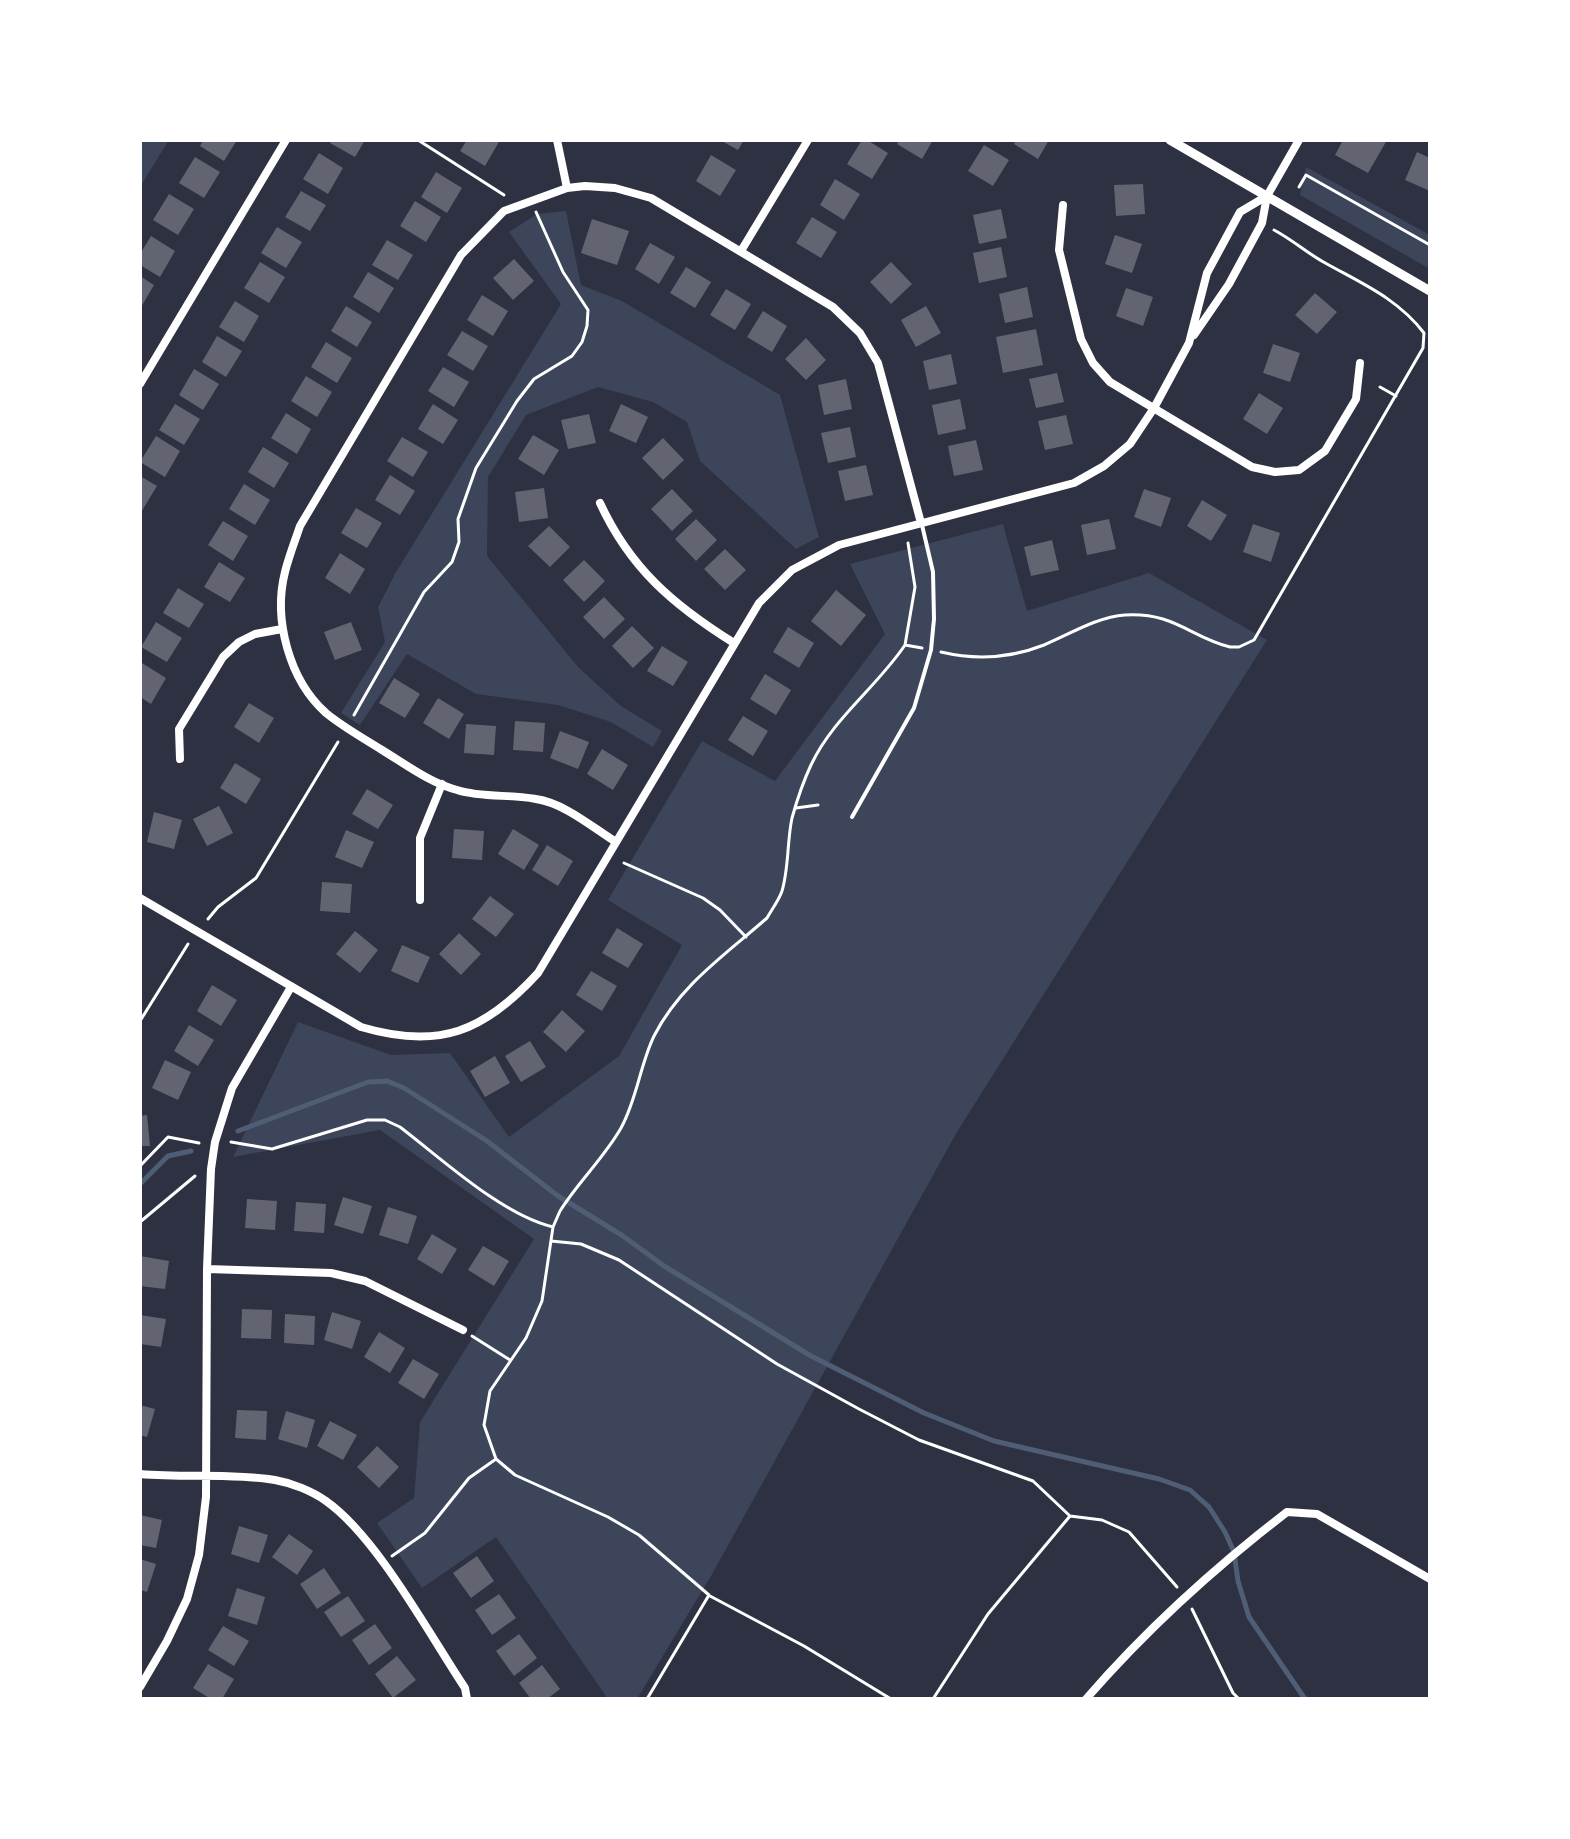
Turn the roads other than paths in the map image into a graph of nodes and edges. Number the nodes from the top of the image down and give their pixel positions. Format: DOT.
graph roads {
  1 [pos="286,140"];
  2 [pos="557,140"];
  3 [pos="808,140"];
  4 [pos="1170,140"];
  5 [pos="1299,140"];
  6 [pos="567,188"];
  7 [pos="1267,196"];
  8 [pos="1063,205"];
  9 [pos="741,251"];
  10 [pos="1430,291"];
  11 [pos="1189,343"];
  12 [pos="1360,363"];
  13 [pos="140,384"];
  14 [pos="1154,408"];
  15 [pos="600,503"];
  16 [pos="921,523"];
  17 [pos="282,629"];
  18 [pos="734,643"];
  19 [pos="180,759"];
  20 [pos="442,784"];
  21 [pos="852,817"];
  22 [pos="616,842"];
  23 [pos="140,898"];
  24 [pos="420,900"];
  25 [pos="291,987"];
  26 [pos="207,1269"];
  27 [pos="463,1330"];
  28 [pos="140,1474"];
  29 [pos="205,1477"];
  30 [pos="1430,1579"];
  31 [pos="140,1687"];
  32 [pos="467,1699"];
  33 [pos="1086,1699"];
  1 -- 13 [label="street"];
  2 -- 6 [label="street"];
  3 -- 9 [label="street"];
  4 -- 7 [label="street"];
  5 -- 7 [label="street"];
  6 -- 9 [label="street"];
  6 -- 17 [label="street"];
  7 -- 10 [label="street"];
  7 -- 11 [label="street"];
  7 -- 11 [label="street"];
  8 -- 14 [label="street"];
  9 -- 16 [label="street"];
  11 -- 14 [label="street"];
  12 -- 14 [label="street"];
  14 -- 16 [label="street"];
  15 -- 18 [label="street"];
  16 -- 18 [label="street"];
  16 -- 21 [label="lane"];
  17 -- 19 [label="street"];
  17 -- 20 [label="street"];
  18 -- 22 [label="street"];
  20 -- 22 [label="street"];
  20 -- 24 [label="street"];
  22 -- 25 [label="street"];
  23 -- 25 [label="street"];
  25 -- 26 [label="street"];
  26 -- 27 [label="street"];
  26 -- 29 [label="street"];
  28 -- 29 [label="street"];
  29 -- 31 [label="street"];
  29 -- 32 [label="street"];
  30 -- 33 [label="street"];
}
